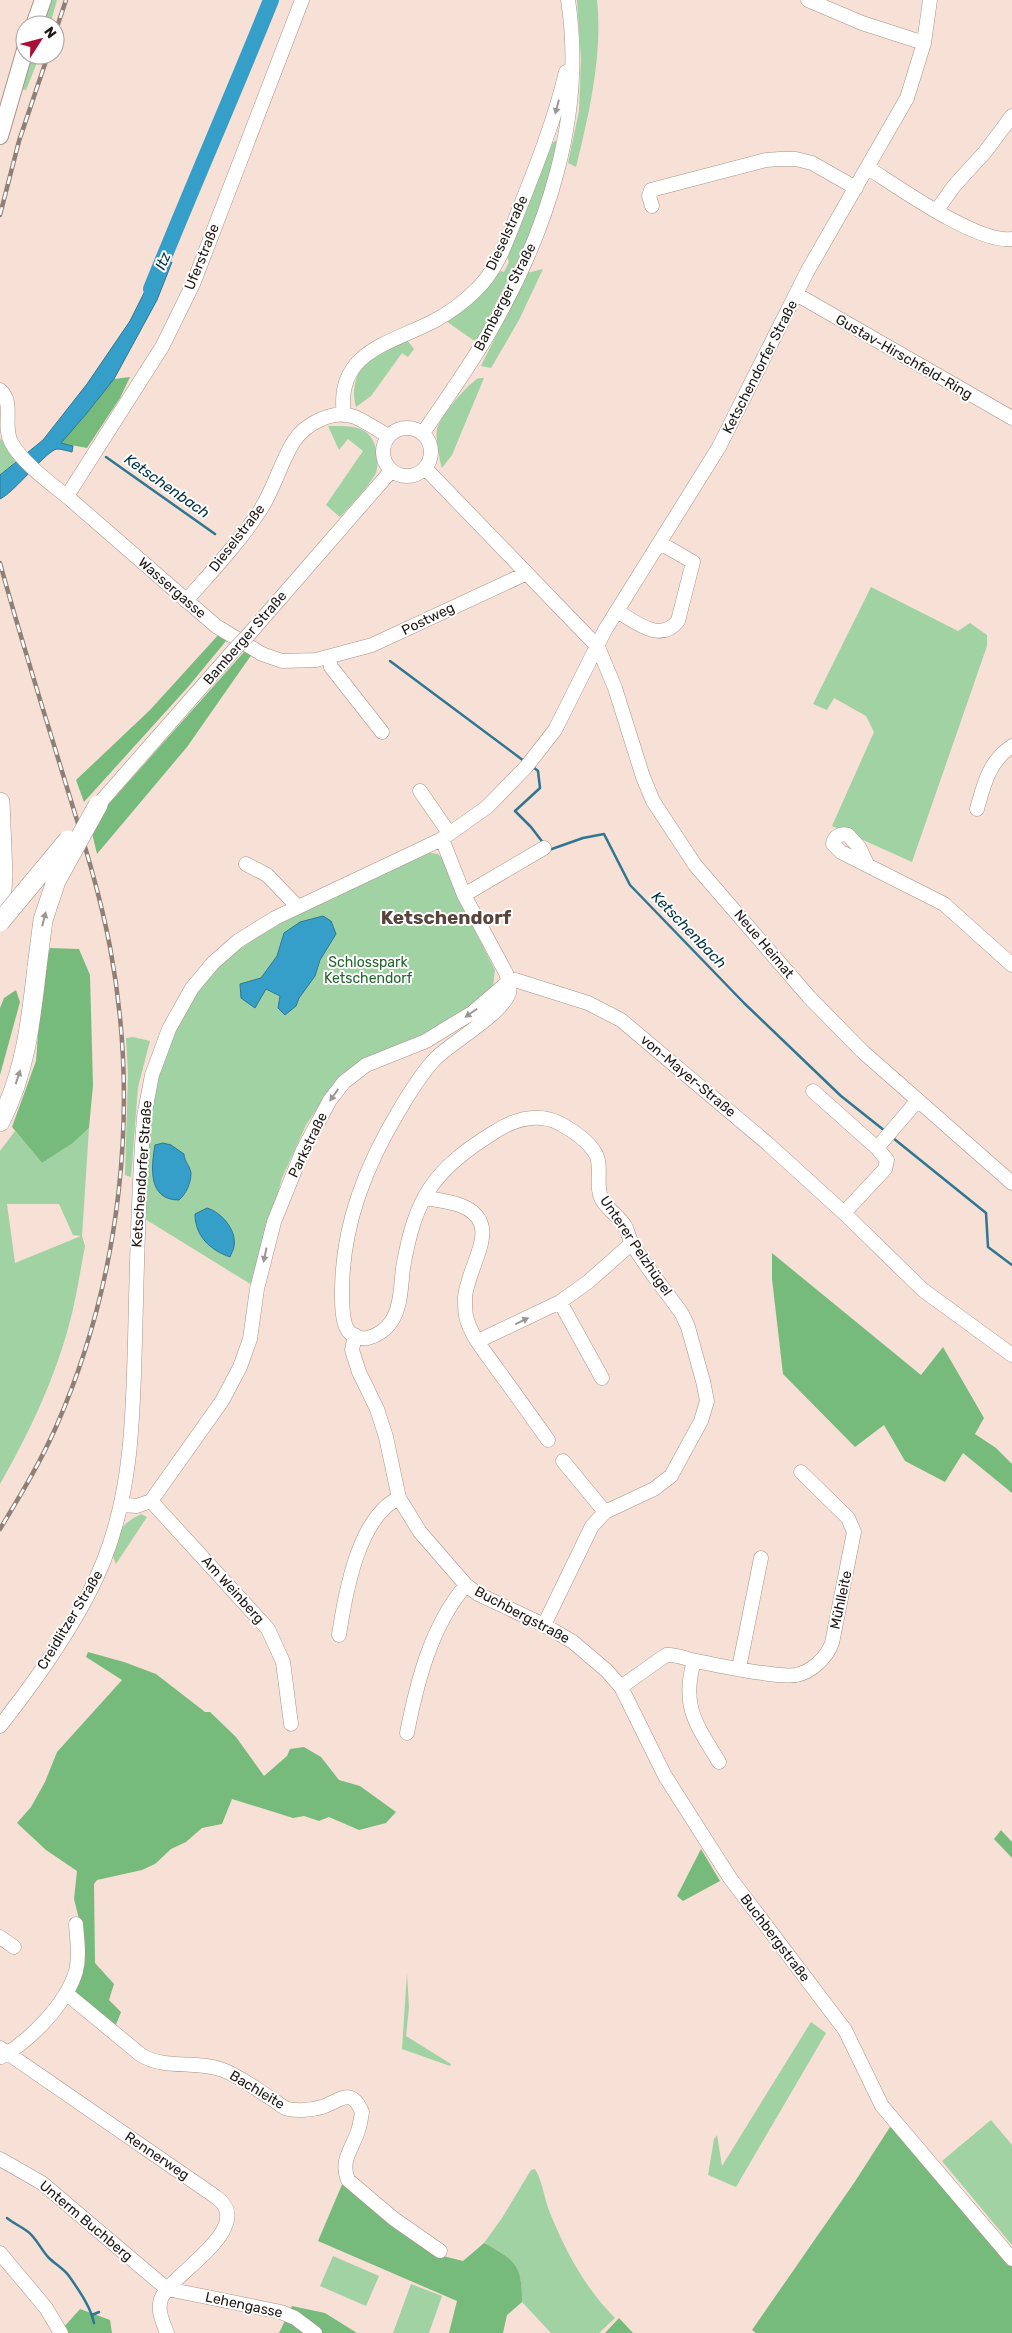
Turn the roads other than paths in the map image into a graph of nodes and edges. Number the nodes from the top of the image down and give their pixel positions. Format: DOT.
graph roads {
  1 [pos="43,0"];
  2 [pos="302,0"];
  3 [pos="568,0"];
  4 [pos="808,0"];
  5 [pos="930,0"];
  6 [pos="38,15"];
  7 [pos="572,42"];
  8 [pos="924,43"];
  9 [pos="20,65"];
  10 [pos="5,108"];
  11 [pos="1012,116"];
  12 [pos="0,136"];
  13 [pos="868,168"];
  14 [pos="856,188"];
  15 [pos="652,206"];
  16 [pos="937,210"];
  17 [pos="1012,239"];
  18 [pos="796,294"];
  19 [pos="0,390"];
  20 [pos="344,415"];
  21 [pos="1012,418"];
  22 [pos="423,433"];
  23 [pos="388,436"];
  24 [pos="425,468"];
  25 [pos="391,471"];
  26 [pos="67,496"];
  27 [pos="660,543"];
  28 [pos="525,574"];
  29 [pos="186,601"];
  30 [pos="617,611"];
  31 [pos="598,648"];
  32 [pos="329,657"];
  33 [pos="583,676"];
  34 [pos="611,677"];
  35 [pos="382,732"];
  36 [pos="1012,746"];
  37 [pos="420,791"];
  38 [pos="0,802"];
  39 [pos="98,805"];
  40 [pos="977,809"];
  41 [pos="446,836"];
  42 [pos="544,848"];
  43 [pos="246,864"];
  44 [pos="867,864"];
  45 [pos="464,895"];
  46 [pos="298,907"];
  47 [pos="0,918"];
  48 [pos="0,922"];
  49 [pos="1012,964"];
  50 [pos="508,982"];
  51 [pos="813,1091"];
  52 [pos="916,1100"];
  53 [pos="0,1122"];
  54 [pos="880,1145"];
  55 [pos="1012,1183"];
  56 [pos="425,1198"];
  57 [pos="844,1213"];
  58 [pos="632,1243"];
  59 [pos="560,1302"];
  60 [pos="355,1336"];
  61 [pos="478,1341"];
  62 [pos="1012,1355"];
  63 [pos="602,1378"];
  64 [pos="548,1440"];
  65 [pos="563,1461"];
  66 [pos="801,1472"];
  67 [pos="399,1498"];
  68 [pos="151,1501"];
  69 [pos="121,1505"];
  70 [pos="605,1512"];
  71 [pos="762,1558"];
  72 [pos="466,1585"];
  73 [pos="544,1625"];
  74 [pos="339,1635"];
  75 [pos="694,1660"];
  76 [pos="739,1668"];
  77 [pos="621,1687"];
  78 [pos="291,1724"];
  79 [pos="0,1726"];
  80 [pos="407,1733"];
  81 [pos="718,1762"];
  82 [pos="76,1924"];
  83 [pos="0,1937"];
  84 [pos="14,1947"];
  85 [pos="67,1994"];
  86 [pos="2,2053"];
  87 [pos="0,2159"];
  88 [pos="440,2251"];
  89 [pos="0,2253"];
  90 [pos="1012,2259"];
  91 [pos="167,2289"];
  92 [pos="61,2333"];
  93 [pos="167,2333"];
  94 [pos="315,2333"];
  1 -- 6 [label="main road"];
  2 -- 26 [label="street, Uferstraße"];
  3 -- 7 [label="street, Bamberger Straße"];
  4 -- 8 [label="street"];
  5 -- 8 [label="street, Ketschendorfer Straße"];
  7 -- 20 [label="street, Dieselstraße, one-way"];
  7 -- 22 [label="street, Bamberger Straße"];
  8 -- 13 [label="street, Ketschendorfer Straße"];
  9 -- 10 [label="main road"];
  10 -- 12 [label="main road"];
  11 -- 16 [label="street"];
  13 -- 14 [label="street, Ketschendorfer Straße"];
  13 -- 16 [label="street"];
  14 -- 15 [label="street"];
  14 -- 18 [label="street, Ketschendorfer Straße"];
  16 -- 17 [label="street"];
  18 -- 21 [label="street, Gustav-Hirschfeld-Ring"];
  18 -- 27 [label="street, Ketschendorfer Straße"];
  19 -- 26 [label="street, Wassergasse"];
  20 -- 23 [label="street"];
  20 -- 29 [label="street, Dieselstraße"];
  22 -- 23 [label="street"];
  22 -- 24 [label="street"];
  23 -- 25 [label="street"];
  24 -- 25 [label="street"];
  24 -- 28 [label="street"];
  25 -- 39 [label="street, Bamberger Straße, bridge"];
  26 -- 29 [label="street, Wassergasse"];
  27 -- 30 [label="street, Ketschendorfer Straße"];
  27 -- 30 [label="street"];
  28 -- 31 [label="street"];
  28 -- 32 [label="street, Postweg"];
  29 -- 32 [label="street, Wassergasse"];
  30 -- 31 [label="street, Ketschendorfer Straße"];
  31 -- 33 [label="street, Ketschendorfer Straße"];
  31 -- 34 [label="street, Neue Heimat"];
  32 -- 35 [label="street"];
  33 -- 34 [label="street"];
  33 -- 41 [label="street, Ketschendorfer Straße"];
  34 -- 52 [label="street, Neue Heimat"];
  36 -- 40 [label="street"];
  37 -- 41 [label="street"];
  38 -- 47 [label="highway"];
  39 -- 48 [label="highway, bridge"];
  53 -- 39 [label="highway, one-way, bridge"];
  41 -- 45 [label="street"];
  41 -- 46 [label="street, Ketschendorfer Straße"];
  42 -- 45 [label="street"];
  43 -- 46 [label="street"];
  44 -- 49 [label="street"];
  45 -- 50 [label="street"];
  46 -- 69 [label="street, Ketschendorfer Straße"];
  50 -- 57 [label="street, von-Mayer-Straße"];
  50 -- 60 [label="street, Buchbergstraße"];
  50 -- 68 [label="street, Parkstraße, one-way"];
  51 -- 54 [label="street"];
  52 -- 54 [label="street"];
  52 -- 55 [label="street, Neue Heimat"];
  54 -- 57 [label="street"];
  56 -- 58 [label="street, Unterer Pelzhügel"];
  56 -- 60 [label="street, Unterer Pelzhügel"];
  56 -- 61 [label="street"];
  57 -- 62 [label="street, von-Mayer-Straße"];
  58 -- 59 [label="street"];
  58 -- 70 [label="street, Unterer Pelzhügel"];
  61 -- 59 [label="street, one-way"];
  59 -- 63 [label="street"];
  60 -- 67 [label="street, Buchbergstraße"];
  61 -- 64 [label="street"];
  65 -- 70 [label="street"];
  66 -- 76 [label="street, Mühlleite"];
  67 -- 72 [label="street, Buchbergstraße"];
  67 -- 74 [label="street"];
  68 -- 69 [label="street"];
  68 -- 78 [label="street, Am Weinberg"];
  69 -- 79 [label="street, Creidlitzer Straße"];
  70 -- 73 [label="street, Unterer Pelzhügel"];
  71 -- 76 [label="street"];
  72 -- 73 [label="street, Buchbergstraße"];
  72 -- 80 [label="street"];
  73 -- 77 [label="street, Buchbergstraße"];
  75 -- 76 [label="street, Mühlleite"];
  75 -- 77 [label="street, Mühlleite"];
  75 -- 81 [label="street"];
  77 -- 90 [label="street, Buchbergstraße"];
  82 -- 85 [label="street"];
  83 -- 84 [label="street"];
  85 -- 86 [label="street"];
  85 -- 88 [label="street, Bachleite"];
  86 -- 91 [label="street, Rennerweg"];
  87 -- 91 [label="street, Unterm Buchberg"];
  89 -- 92 [label="street"];
  91 -- 93 [label="street"];
  91 -- 94 [label="street, Lehengasse"];
}
